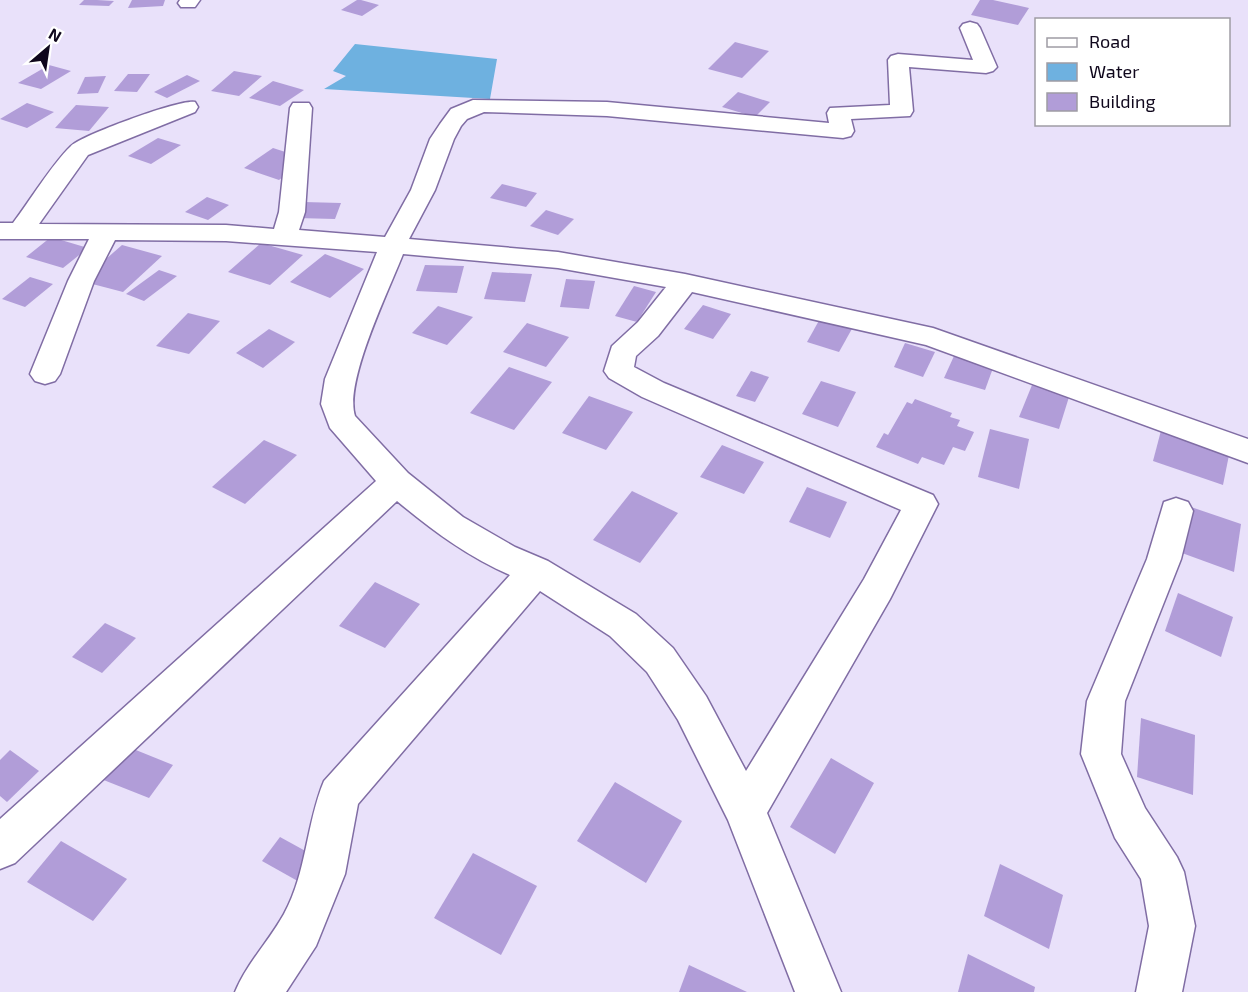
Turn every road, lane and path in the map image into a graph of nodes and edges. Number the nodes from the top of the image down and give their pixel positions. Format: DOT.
graph roads {
  1 [pos="970,28"];
  2 [pos="187,108"];
  3 [pos="301,108"];
  4 [pos="11,231"];
  5 [pos="106,231"];
  6 [pos="284,237"];
  7 [pos="393,245"];
  8 [pos="685,282"];
  9 [pos="45,374"];
  10 [pos="1248,451"];
  11 [pos="396,482"];
  12 [pos="1176,511"];
  13 [pos="536,571"];
  14 [pos="745,811"];
  15 [pos="0,848"];
  16 [pos="258,992"];
  17 [pos="818,992"];
  18 [pos="1159,992"];
  1 -- 7 [label="street"];
  2 -- 4 [label="street"];
  3 -- 6 [label="street"];
  4 -- 5 [label="street"];
  5 -- 6 [label="street"];
  5 -- 9 [label="street"];
  6 -- 7 [label="street"];
  7 -- 8 [label="street"];
  7 -- 11 [label="street"];
  8 -- 10 [label="street"];
  8 -- 14 [label="street"];
  11 -- 13 [label="street"];
  11 -- 15 [label="street"];
  12 -- 18 [label="street"];
  13 -- 14 [label="street"];
  13 -- 16 [label="street"];
  14 -- 17 [label="street"];
}
